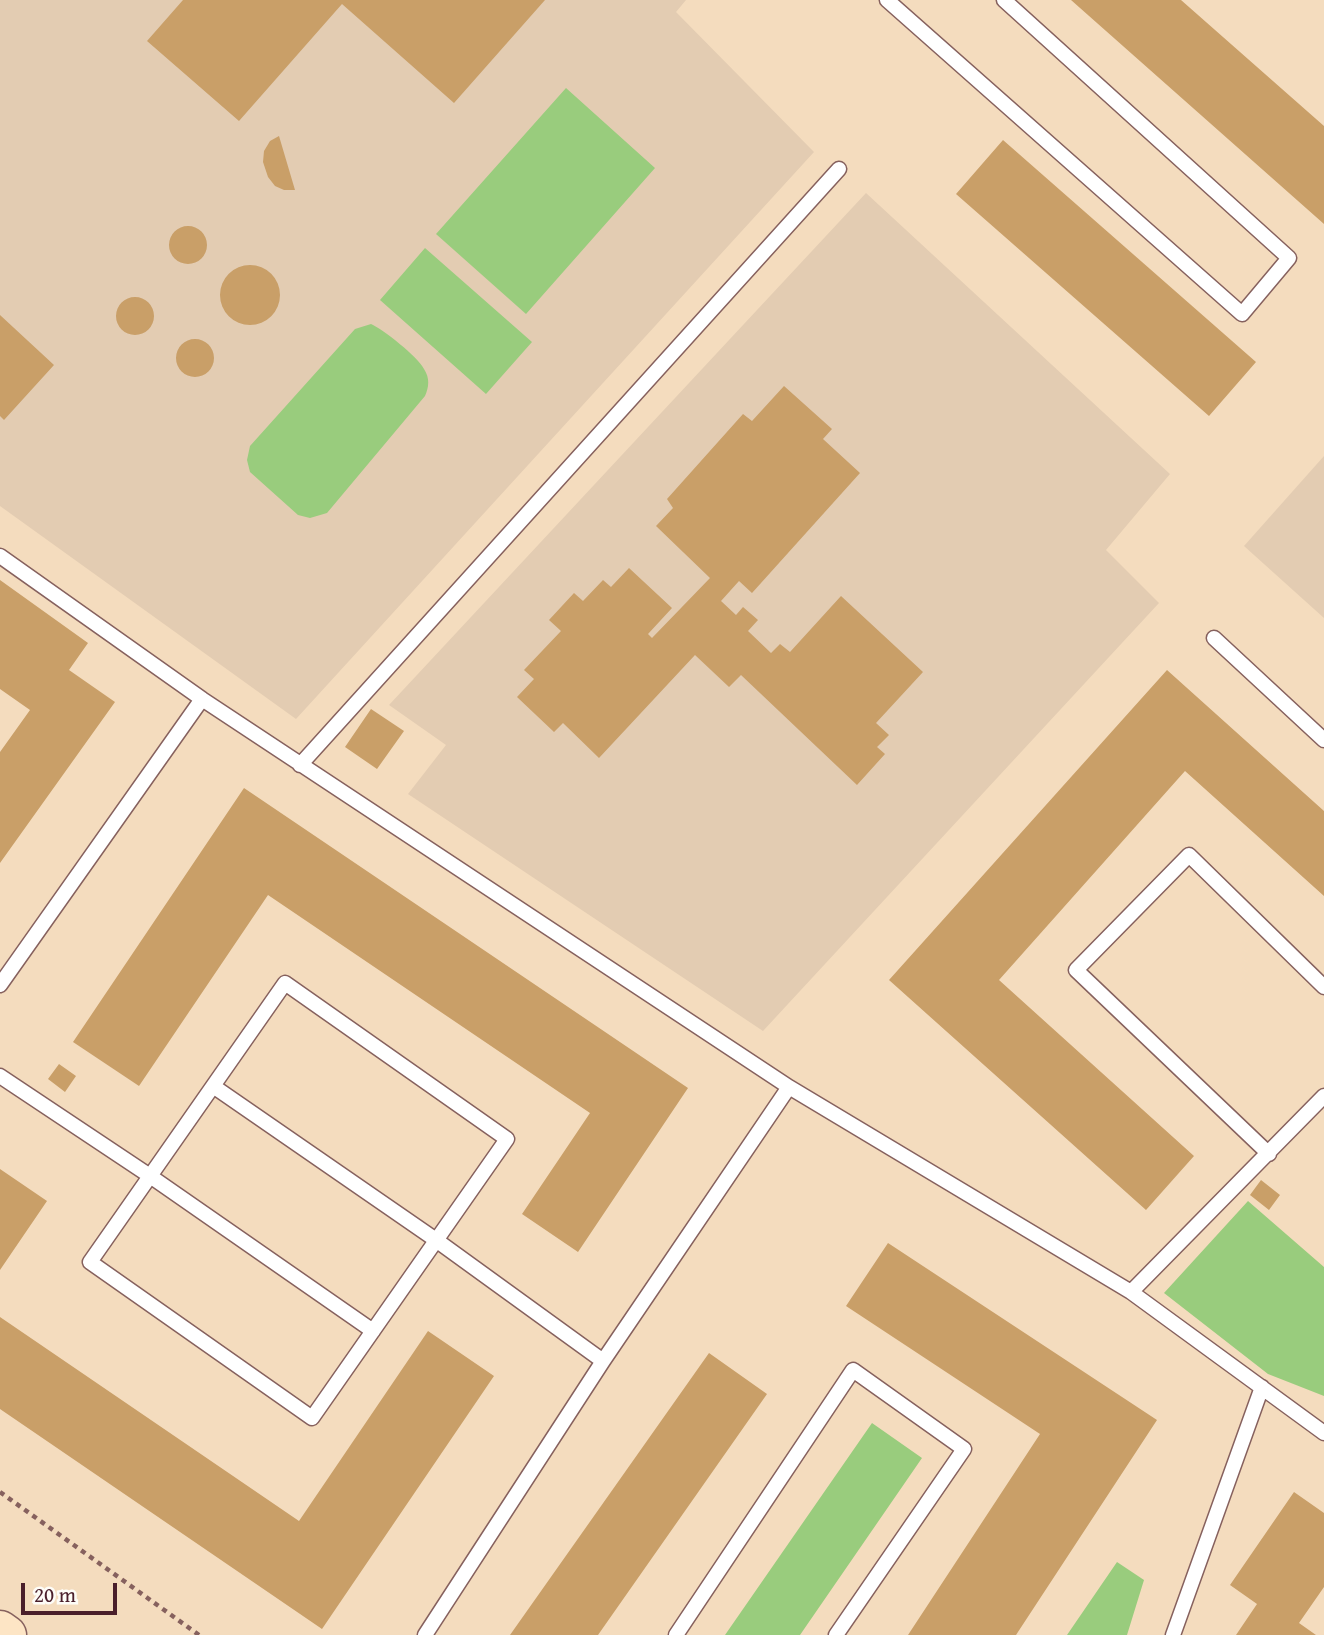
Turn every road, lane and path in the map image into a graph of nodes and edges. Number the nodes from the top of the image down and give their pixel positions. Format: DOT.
graph roads {
  1 [pos="887,0"];
  2 [pos="1004,0"];
  3 [pos="839,169"];
  4 [pos="0,556"];
  5 [pos="1214,638"];
  6 [pos="202,699"];
  7 [pos="1324,740"];
  8 [pos="300,765"];
  9 [pos="0,985"];
  10 [pos="1324,987"];
  11 [pos="0,1076"];
  12 [pos="213,1086"];
  13 [pos="789,1087"];
  14 [pos="1324,1096"];
  15 [pos="1269,1154"];
  16 [pos="150,1176"];
  17 [pos="436,1240"];
  18 [pos="1131,1292"];
  19 [pos="373,1331"];
  20 [pos="603,1361"];
  21 [pos="1262,1387"];
  22 [pos="1324,1433"];
  23 [pos="0,1492"];
  24 [pos="0,1630"];
  25 [pos="7,1635"];
  26 [pos="198,1635"];
  27 [pos="425,1635"];
  28 [pos="676,1635"];
  29 [pos="836,1635"];
  30 [pos="1174,1635"];
  1 -- 2 [label="lane"];
  3 -- 8 [label="lane"];
  4 -- 6 [label="lane"];
  5 -- 7 [label="lane"];
  6 -- 8 [label="lane"];
  6 -- 9 [label="lane"];
  8 -- 13 [label="lane"];
  10 -- 15 [label="lane"];
  11 -- 16 [label="lane"];
  12 -- 16 [label="lane"];
  12 -- 17 [label="lane"];
  12 -- 17 [label="lane"];
  13 -- 18 [label="lane"];
  13 -- 20 [label="lane"];
  14 -- 15 [label="lane"];
  15 -- 18 [label="lane"];
  16 -- 19 [label="lane"];
  16 -- 19 [label="lane"];
  17 -- 19 [label="lane"];
  17 -- 20 [label="lane"];
  18 -- 21 [label="lane"];
  20 -- 27 [label="lane"];
  21 -- 22 [label="lane"];
  21 -- 30 [label="lane"];
  23 -- 26 [label="path"];
  24 -- 25 [label="street"];
  28 -- 29 [label="lane"];
}
